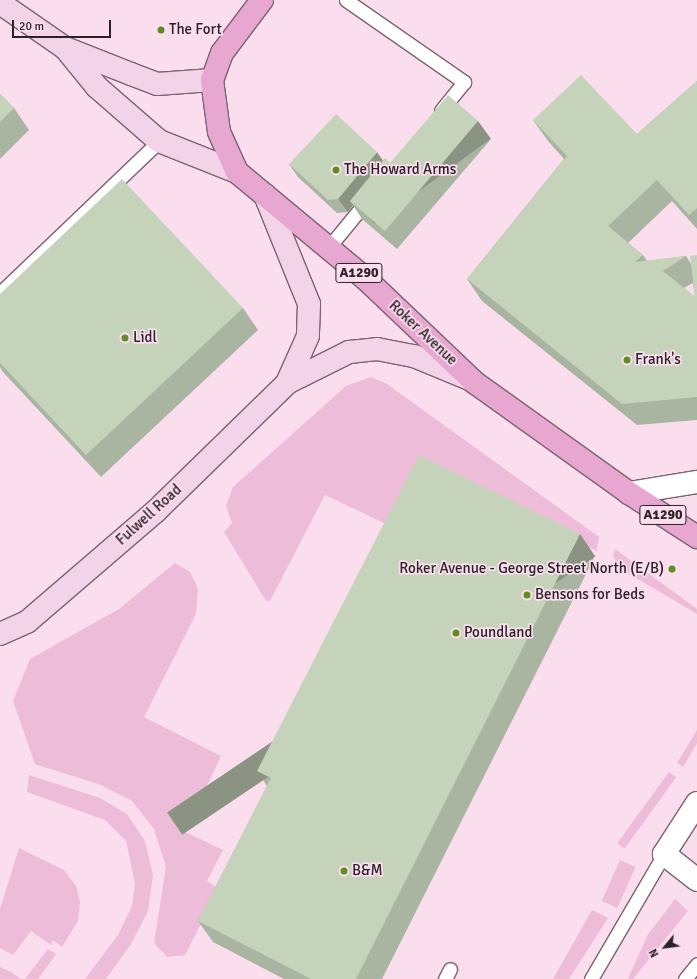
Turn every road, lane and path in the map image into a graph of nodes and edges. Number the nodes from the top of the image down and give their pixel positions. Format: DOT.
graph roads {
  1 [pos="262,0"];
  2 [pos="346,0"];
  3 [pos="0,3"];
  4 [pos="65,48"];
  5 [pos="212,80"];
  6 [pos="433,119"];
  7 [pos="159,141"];
  8 [pos="237,172"];
  9 [pos="378,186"];
  10 [pos="265,195"];
  11 [pos="328,248"];
  12 [pos="0,293"];
  13 [pos="474,382"];
  14 [pos="287,383"];
  15 [pos="697,482"];
  16 [pos="629,493"];
  17 [pos="697,537"];
  18 [pos="0,634"];
  19 [pos="697,803"];
  20 [pos="664,854"];
  21 [pos="697,880"];
  22 [pos="697,964"];
  23 [pos="591,979"];
  24 [pos="685,979"];
  1 -- 5 [label="main road, A1290"];
  2 -- 6 [label="lane"];
  3 -- 4 [label="street"];
  4 -- 5 [label="street"];
  4 -- 7 [label="street"];
  5 -- 8 [label="main road, Roker Avenue / A1290"];
  7 -- 8 [label="street"];
  7 -- 12 [label="lane"];
  8 -- 10 [label="main road, Roker Avenue / A1290"];
  9 -- 11 [label="lane"];
  10 -- 11 [label="main road, Roker Avenue / A1290"];
  10 -- 14 [label="street, Fulwell Road"];
  11 -- 13 [label="main road, Roker Avenue / A1290"];
  13 -- 14 [label="street, Fulwell Road"];
  13 -- 16 [label="main road, Roker Avenue / A1290"];
  14 -- 18 [label="street, Fulwell Road"];
  15 -- 16 [label="street"];
  16 -- 17 [label="main road, Roker Avenue / A1290"];
  19 -- 20 [label="street"];
  20 -- 21 [label="street"];
  20 -- 23 [label="lane"];
  22 -- 24 [label="lane"];
}
